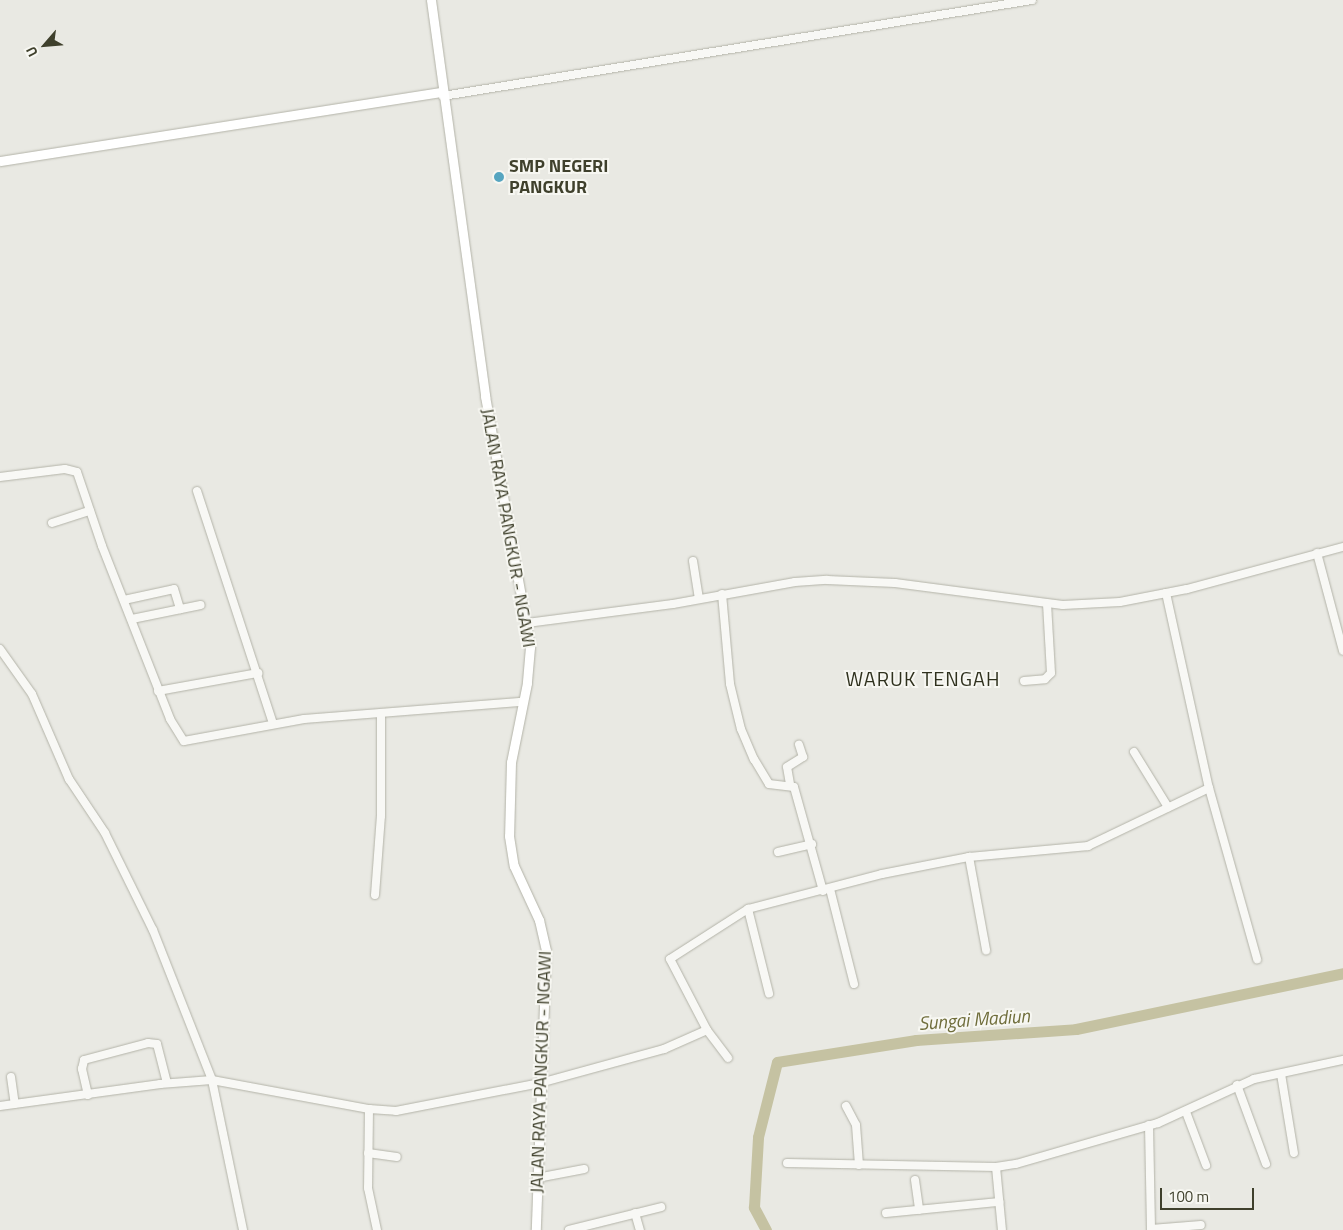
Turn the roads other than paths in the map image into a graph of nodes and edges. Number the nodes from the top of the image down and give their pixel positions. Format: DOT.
graph roads {
  1 [pos="431,0"];
  2 [pos="1032,0"];
  3 [pos="443,94"];
  4 [pos="0,161"];
  5 [pos="0,477"];
  6 [pos="197,491"];
  7 [pos="90,511"];
  8 [pos="52,523"];
  9 [pos="1343,547"];
  10 [pos="1317,553"];
  11 [pos="693,561"];
  12 [pos="1166,593"];
  13 [pos="722,594"];
  14 [pos="698,599"];
  15 [pos="124,600"];
  16 [pos="1048,604"];
  17 [pos="201,606"];
  18 [pos="180,609"];
  19 [pos="132,619"];
  20 [pos="527,623"];
  21 [pos="0,649"];
  22 [pos="1343,651"];
  23 [pos="258,673"];
  24 [pos="1024,681"];
  25 [pos="158,690"];
  26 [pos="522,702"];
  27 [pos="381,713"];
  28 [pos="274,724"];
  29 [pos="799,745"];
  30 [pos="1134,752"];
  31 [pos="790,784"];
  32 [pos="1209,788"];
  33 [pos="1168,807"];
  34 [pos="812,844"];
  35 [pos="778,852"];
  36 [pos="969,857"];
  37 [pos="827,890"];
  38 [pos="375,895"];
  39 [pos="748,909"];
  40 [pos="986,950"];
  41 [pos="1257,959"];
  42 [pos="854,984"];
  43 [pos="769,993"];
  44 [pos="707,1030"];
  45 [pos="728,1058"];
  46 [pos="1343,1060"];
  47 [pos="1280,1074"];
  48 [pos="11,1077"];
  49 [pos="212,1080"];
  50 [pos="167,1083"];
  51 [pos="540,1083"];
  52 [pos="1237,1085"];
  53 [pos="88,1095"];
  54 [pos="15,1104"];
  55 [pos="0,1106"];
  56 [pos="846,1106"];
  57 [pos="369,1109"];
  58 [pos="1186,1112"];
  59 [pos="1149,1125"];
  60 [pos="368,1153"];
  61 [pos="1294,1153"];
  62 [pos="397,1157"];
  63 [pos="787,1163"];
  64 [pos="1266,1164"];
  65 [pos="860,1165"];
  66 [pos="1206,1165"];
  67 [pos="996,1167"];
  68 [pos="584,1169"];
  69 [pos="537,1178"];
  70 [pos="915,1180"];
  71 [pos="1000,1202"];
  72 [pos="662,1207"];
  73 [pos="918,1210"];
  74 [pos="635,1213"];
  75 [pos="886,1213"];
  76 [pos="1201,1225"];
  77 [pos="1151,1229"];
  78 [pos="243,1230"];
  79 [pos="377,1230"];
  80 [pos="536,1230"];
  81 [pos="569,1230"];
  82 [pos="640,1230"];
  83 [pos="1002,1230"];
  1 -- 3 [label="main road, JALAN RAYA PANGKUR - NGAWI"];
  2 -- 3 [label="street"];
  3 -- 4 [label="main road"];
  3 -- 20 [label="main road, JALAN RAYA PANGKUR - NGAWI"];
  5 -- 7 [label="street"];
  6 -- 23 [label="street"];
  7 -- 8 [label="street"];
  7 -- 15 [label="street"];
  9 -- 10 [label="street"];
  10 -- 12 [label="street"];
  10 -- 22 [label="street"];
  11 -- 14 [label="street"];
  12 -- 16 [label="street"];
  12 -- 32 [label="street"];
  13 -- 14 [label="street"];
  13 -- 16 [label="street"];
  13 -- 31 [label="street"];
  14 -- 20 [label="street"];
  15 -- 18 [label="street"];
  15 -- 19 [label="street"];
  16 -- 24 [label="street"];
  17 -- 18 [label="street"];
  18 -- 19 [label="street"];
  19 -- 25 [label="street"];
  20 -- 26 [label="main road, JALAN RAYA PANGKUR - NGAWI"];
  21 -- 49 [label="street"];
  23 -- 25 [label="street"];
  23 -- 28 [label="street"];
  25 -- 28 [label="street"];
  26 -- 27 [label="street"];
  26 -- 51 [label="main road, JALAN RAYA PANGKUR - NGAWI"];
  27 -- 28 [label="street"];
  27 -- 38 [label="street"];
  29 -- 31 [label="street"];
  30 -- 33 [label="street"];
  31 -- 34 [label="street"];
  32 -- 33 [label="street"];
  32 -- 41 [label="street"];
  33 -- 36 [label="street"];
  34 -- 35 [label="street"];
  34 -- 37 [label="street"];
  36 -- 37 [label="street"];
  36 -- 40 [label="street"];
  37 -- 39 [label="street"];
  37 -- 42 [label="street"];
  39 -- 43 [label="street"];
  39 -- 44 [label="street"];
  44 -- 45 [label="street"];
  44 -- 51 [label="street"];
  46 -- 47 [label="street"];
  47 -- 52 [label="street"];
  47 -- 61 [label="street"];
  48 -- 54 [label="street"];
  49 -- 50 [label="street"];
  49 -- 57 [label="street"];
  49 -- 78 [label="street"];
  50 -- 53 [label="street"];
  50 -- 53 [label="street"];
  51 -- 57 [label="street"];
  51 -- 69 [label="main road, JALAN RAYA PANGKUR - NGAWI"];
  52 -- 58 [label="street"];
  52 -- 64 [label="street"];
  53 -- 54 [label="street"];
  54 -- 55 [label="street"];
  56 -- 65 [label="street"];
  57 -- 60 [label="street"];
  58 -- 59 [label="street"];
  58 -- 66 [label="street"];
  59 -- 67 [label="street"];
  59 -- 77 [label="street"];
  60 -- 62 [label="street"];
  60 -- 79 [label="street"];
  63 -- 65 [label="street"];
  65 -- 67 [label="street"];
  67 -- 71 [label="street"];
  68 -- 69 [label="street"];
  69 -- 80 [label="main road, JALAN RAYA PANGKUR - NGAWI"];
  70 -- 73 [label="street"];
  71 -- 73 [label="street"];
  71 -- 83 [label="street"];
  72 -- 74 [label="street"];
  73 -- 75 [label="street"];
  74 -- 81 [label="street"];
  74 -- 82 [label="street"];
  76 -- 77 [label="street"];
}
